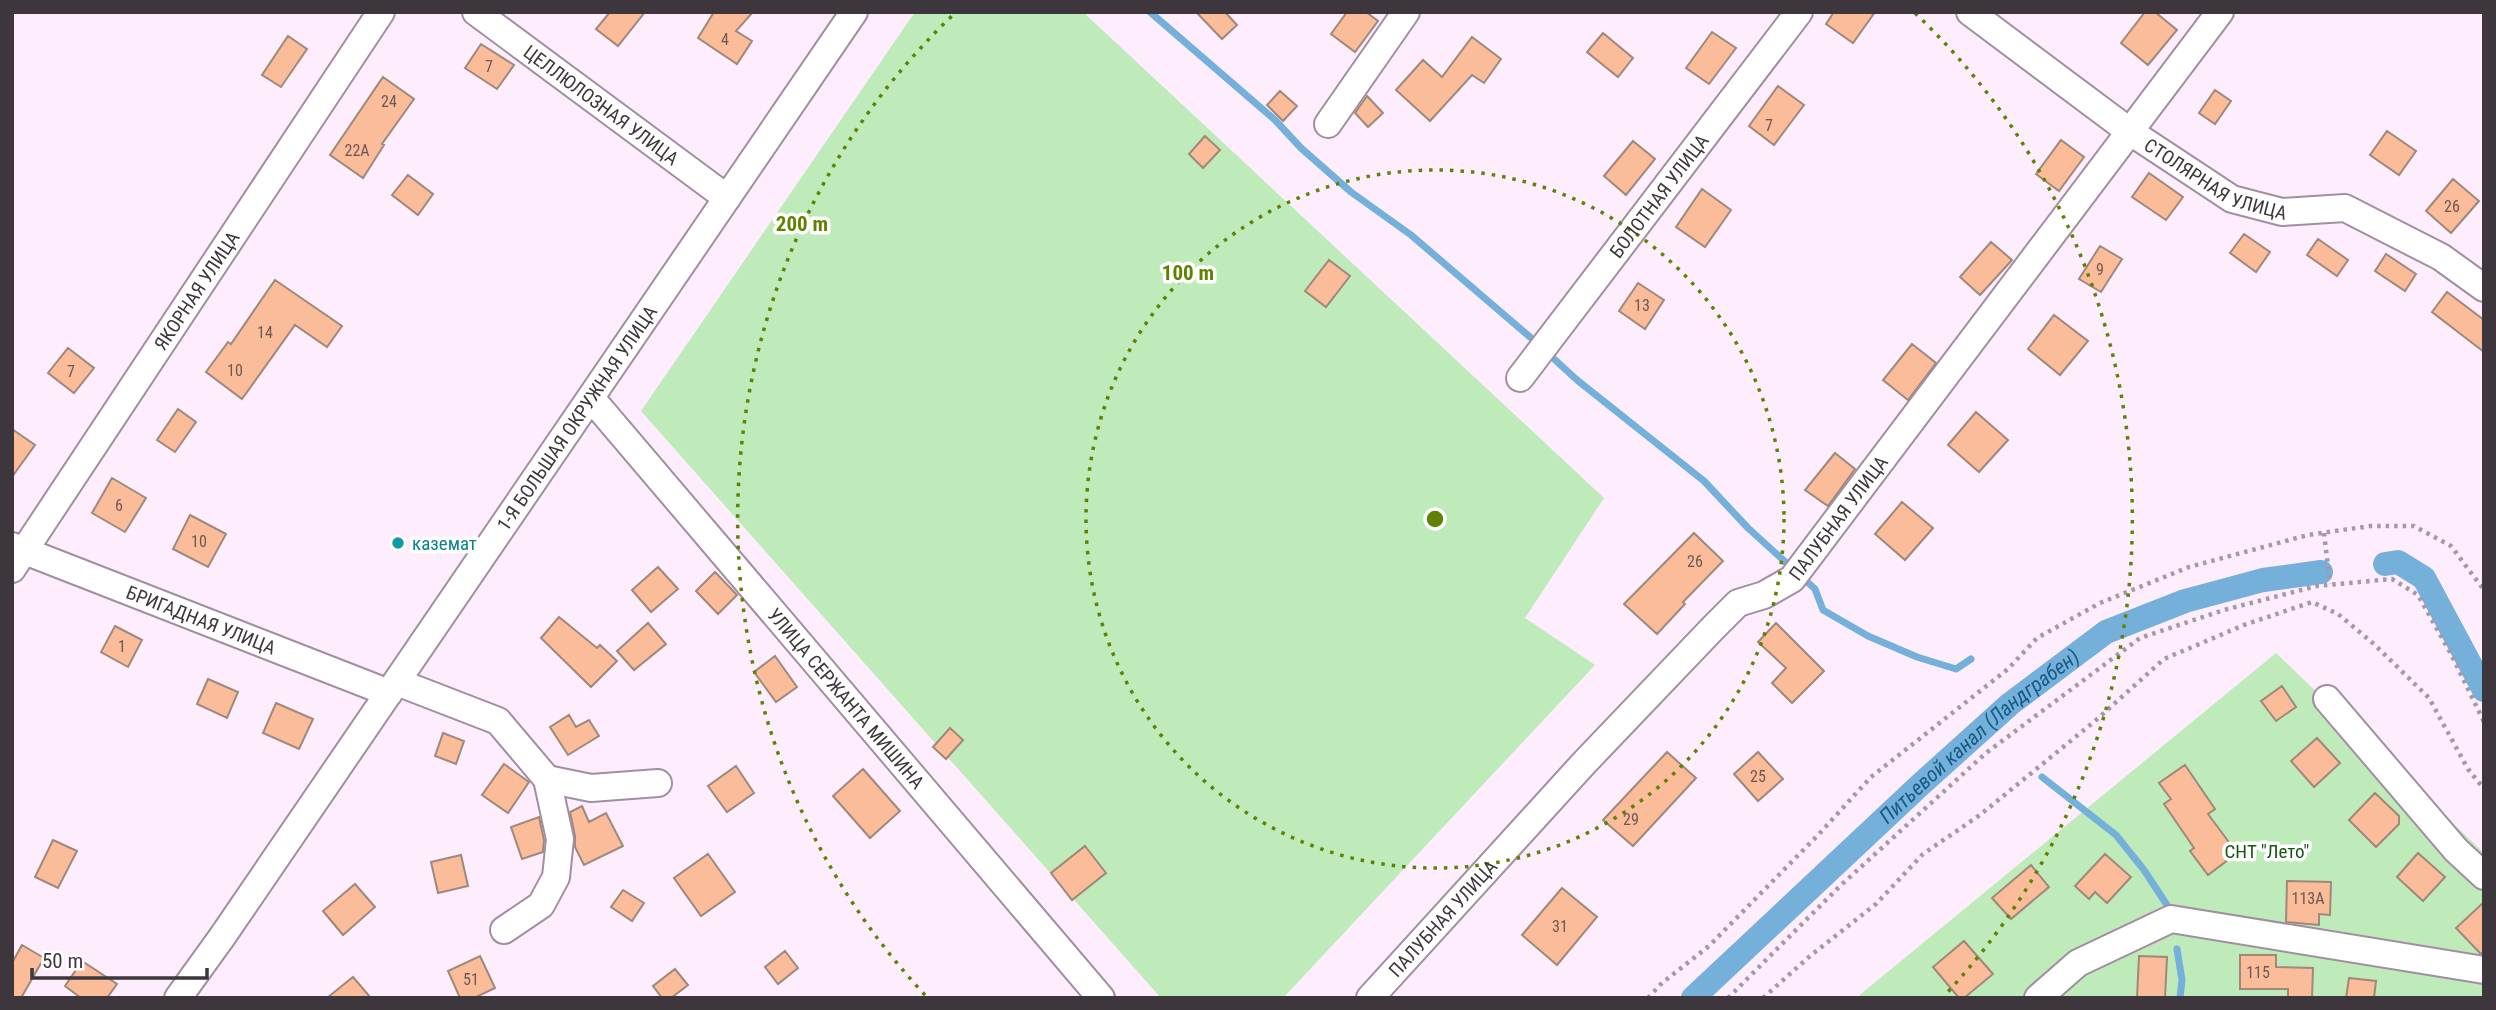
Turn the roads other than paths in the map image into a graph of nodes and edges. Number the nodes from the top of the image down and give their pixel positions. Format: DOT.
graph roads {
  1 [pos="381,12"];
  2 [pos="476,12"];
  3 [pos="854,12"];
  4 [pos="1406,12"];
  5 [pos="1799,12"];
  6 [pos="1970,12"];
  7 [pos="2220,12"];
  8 [pos="1328,124"];
  9 [pos="2129,131"];
  10 [pos="727,198"];
  11 [pos="2484,288"];
  12 [pos="1520,378"];
  13 [pos="591,398"];
  14 [pos="16,555"];
  15 [pos="393,687"];
  16 [pos="2327,699"];
  17 [pos="547,779"];
  18 [pos="658,783"];
  19 [pos="2484,876"];
  20 [pos="504,930"];
  21 [pos="2484,970"];
  22 [pos="178,998"];
  23 [pos="1101,998"];
  24 [pos="1370,998"];
  25 [pos="2038,998"];
  1 -- 14 [label="street, ЯКОРНАЯ УЛИЦА"];
  2 -- 10 [label="street, ЦЕЛЛЮЛОЗНАЯ УЛИЦА"];
  3 -- 10 [label="street, 1-Я БОЛЬШАЯ ОКРУЖНАЯ УЛИЦА"];
  4 -- 8 [label="street"];
  5 -- 12 [label="street, БОЛОТНАЯ УЛИЦА"];
  6 -- 9 [label="street, СТОЛЯРНАЯ УЛИЦА"];
  7 -- 9 [label="street, ПАЛУБНАЯ УЛИЦА"];
  9 -- 11 [label="street, СТОЛЯРНАЯ УЛИЦА"];
  9 -- 24 [label="street, ПАЛУБНАЯ УЛИЦА"];
  10 -- 13 [label="street, 1-Я БОЛЬШАЯ ОКРУЖНАЯ УЛИЦА"];
  13 -- 15 [label="street, 1-Я БОЛЬШАЯ ОКРУЖНАЯ УЛИЦА"];
  13 -- 23 [label="street, УЛИЦА СЕРЖАНТА МИШИНА"];
  14 -- 15 [label="street, БРИГАДНАЯ УЛИЦА"];
  15 -- 17 [label="street, БРИГАДНАЯ УЛИЦА"];
  15 -- 22 [label="street, 1-Я БОЛЬШАЯ ОКРУЖНАЯ УЛИЦА"];
  16 -- 19 [label="street"];
  17 -- 18 [label="street"];
  17 -- 20 [label="street"];
  21 -- 25 [label="street"];
}
